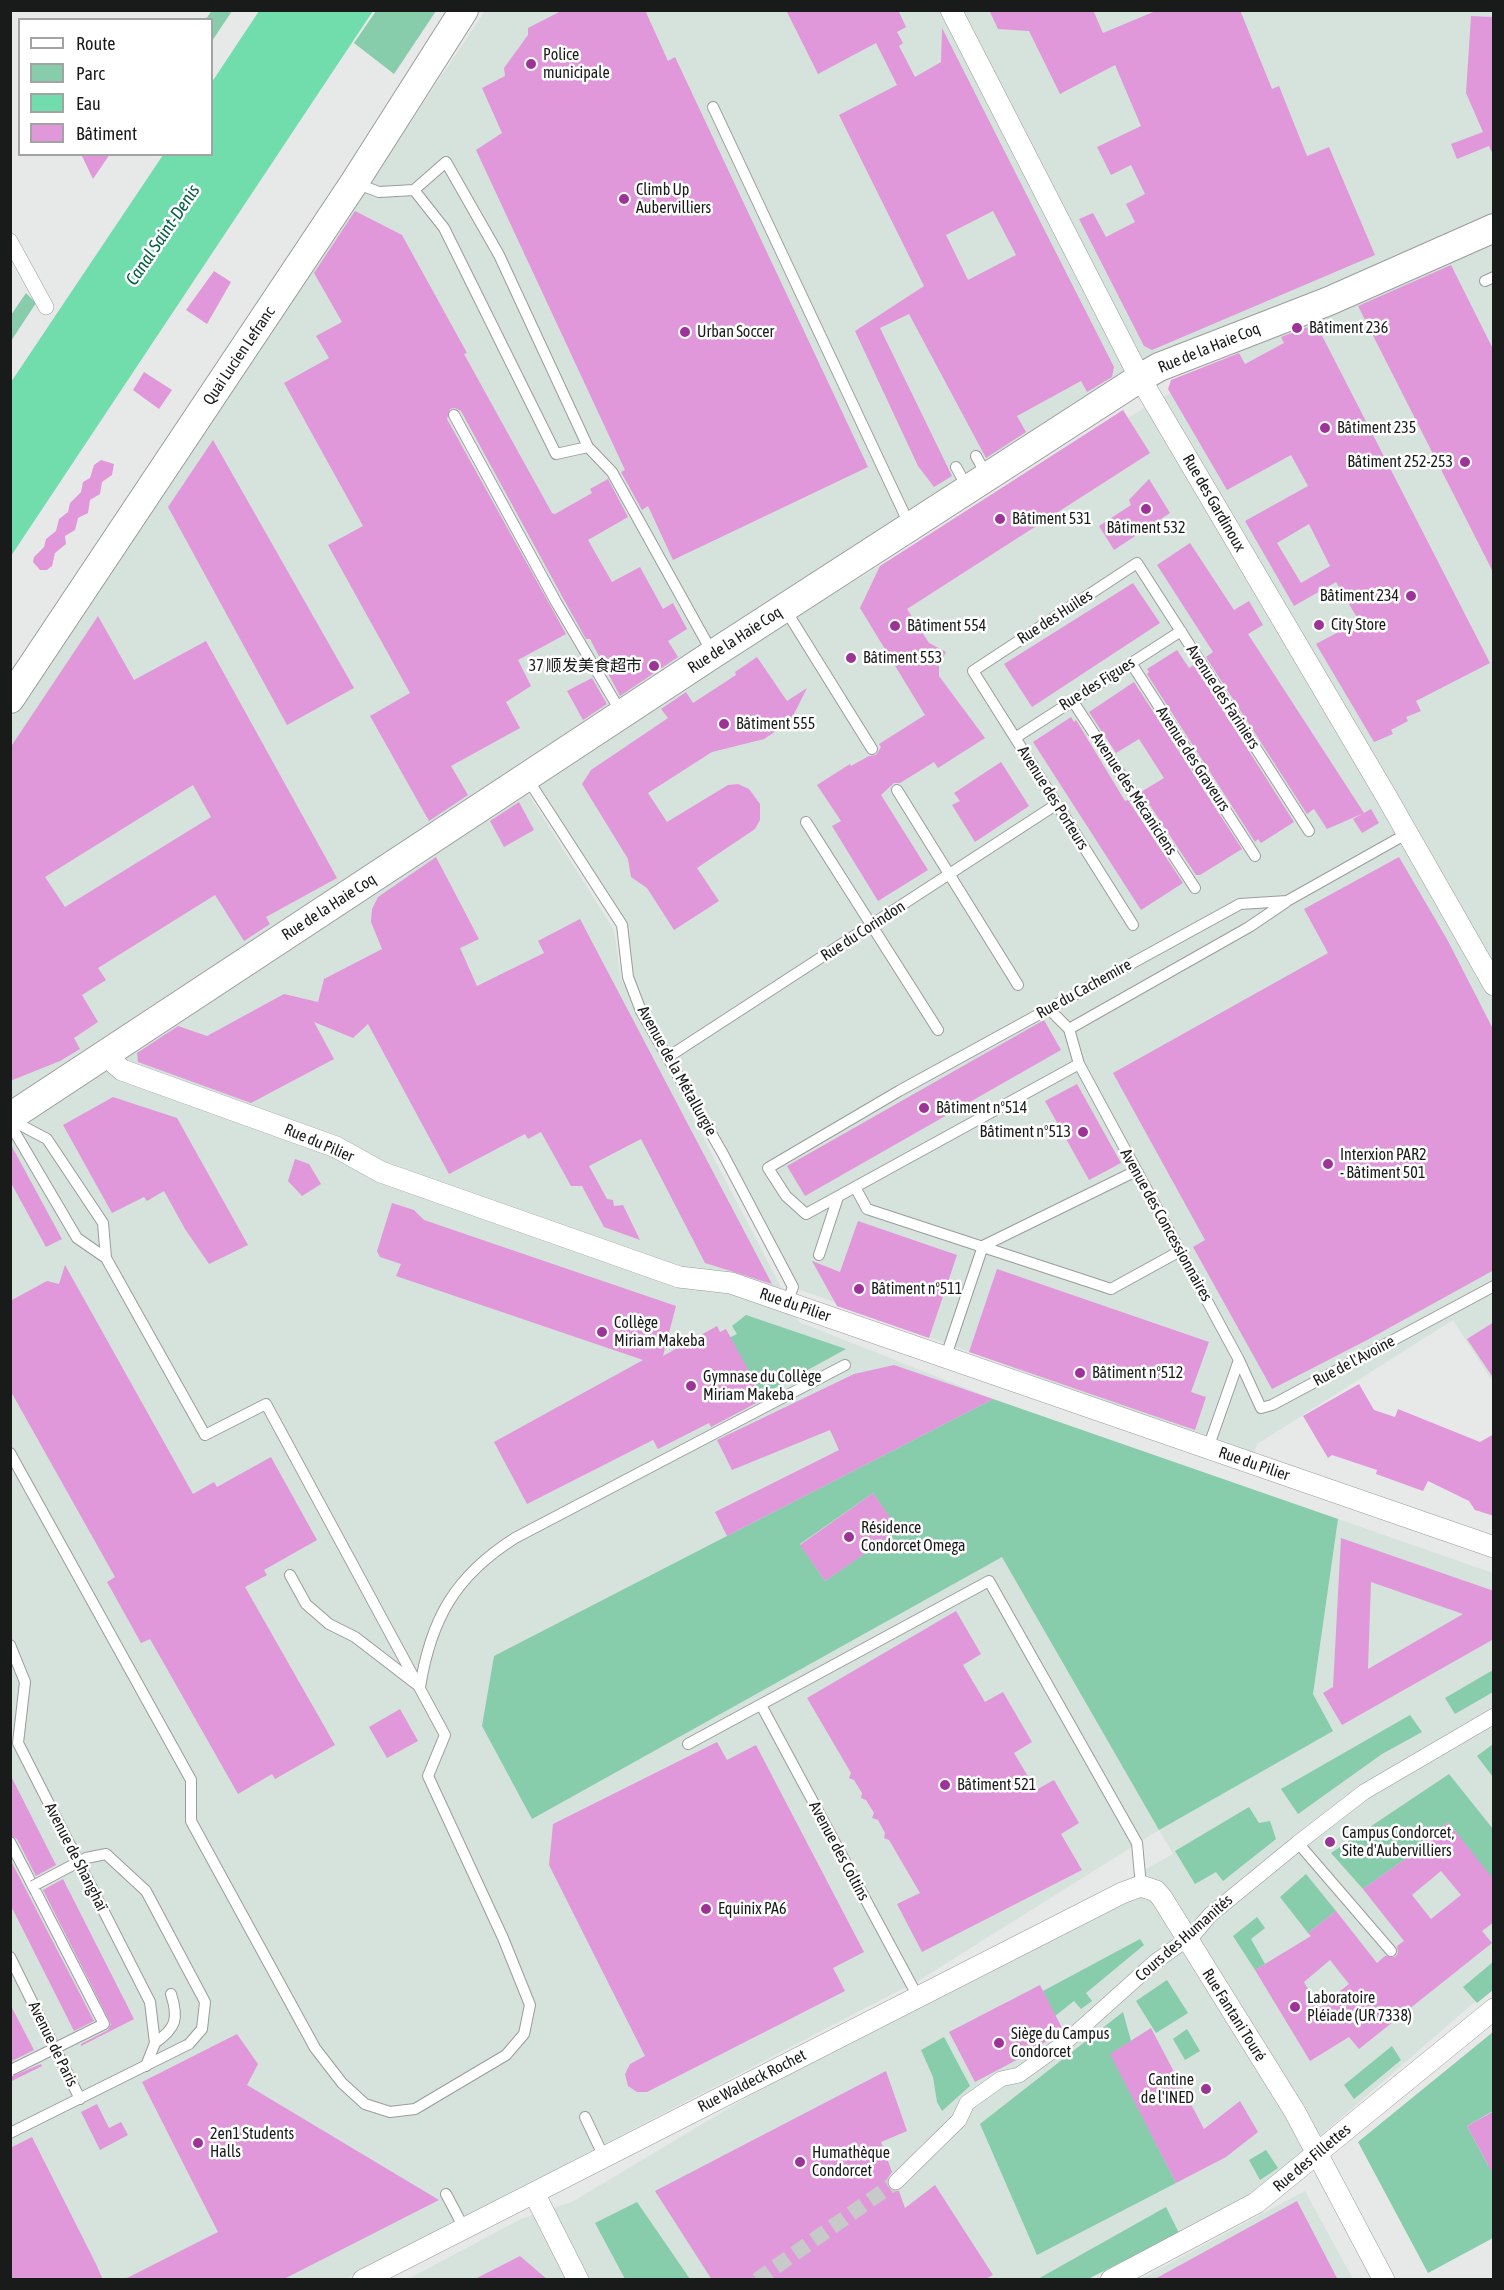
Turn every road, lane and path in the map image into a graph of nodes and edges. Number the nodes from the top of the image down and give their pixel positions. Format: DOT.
graph roads {
  1 [pos="464,10"];
  2 [pos="951,10"];
  3 [pos="713,107"];
  4 [pos="354,183"];
  5 [pos="414,190"];
  6 [pos="1494,228"];
  7 [pos="10,241"];
  8 [pos="46,307"];
  9 [pos="1140,378"];
  10 [pos="454,416"];
  11 [pos="588,447"];
  12 [pos="911,526"];
  13 [pos="1137,563"];
  14 [pos="785,608"];
  15 [pos="1181,631"];
  16 [pos="713,654"];
  17 [pos="1131,663"];
  18 [pos="973,671"];
  19 [pos="10,699"];
  20 [pos="1072,700"];
  21 [pos="622,714"];
  22 [pos="1014,738"];
  23 [pos="872,749"];
  24 [pos="526,777"];
  25 [pos="897,790"];
  26 [pos="1057,804"];
  27 [pos="806,822"];
  28 [pos="1310,831"];
  29 [pos="1408,833"];
  30 [pos="1255,856"];
  31 [pos="950,874"];
  32 [pos="1195,888"];
  33 [pos="1287,901"];
  34 [pos="871,925"];
  35 [pos="1133,925"];
  36 [pos="1494,985"];
  37 [pos="1018,986"];
  38 [pos="1049,1009"];
  39 [pos="1069,1029"];
  40 [pos="938,1030"];
  41 [pos="104,1054"];
  42 [pos="668,1057"];
  43 [pos="1079,1064"];
  44 [pos="10,1120"];
  45 [pos="1136,1171"];
  46 [pos="855,1187"];
  47 [pos="838,1197"];
  48 [pos="984,1246"];
  49 [pos="1180,1251"];
  50 [pos="819,1255"];
  51 [pos="106,1258"];
  52 [pos="1494,1286"];
  53 [pos="788,1303"];
  54 [pos="946,1356"];
  55 [pos="1239,1360"];
  56 [pos="845,1365"];
  57 [pos="1208,1448"];
  58 [pos="10,1453"];
  59 [pos="1494,1546"];
  60 [pos="290,1575"];
  61 [pos="10,1645"];
  62 [pos="420,1687"];
  63 [pos="760,1705"];
  64 [pos="1494,1716"];
  65 [pos="688,1744"];
  66 [pos="10,1842"];
  67 [pos="1298,1843"];
  68 [pos="1142,1886"];
  69 [pos="35,1890"];
  70 [pos="1187,1939"];
  71 [pos="1391,1951"];
  72 [pos="10,1957"];
  73 [pos="171,1994"];
  74 [pos="918,1996"];
  75 [pos="1494,2009"];
  76 [pos="155,2043"];
  77 [pos="146,2066"];
  78 [pos="11,2070"];
  79 [pos="80,2098"];
  80 [pos="585,2117"];
  81 [pos="10,2133"];
  82 [pos="1318,2153"];
  83 [pos="604,2157"];
  84 [pos="896,2182"];
  85 [pos="534,2193"];
  86 [pos="446,2194"];
  87 [pos="464,2228"];
  88 [pos="363,2280"];
  89 [pos="578,2280"];
  90 [pos="1112,2280"];
  91 [pos="1384,2280"];
  1 -- 4 [label="main road, Quai Lucien Lefranc"];
  2 -- 9 [label="street, Rue des Gardinoux"];
  3 -- 12 [label="lane"];
  4 -- 5 [label="lane"];
  4 -- 19 [label="main road, Quai Lucien Lefranc"];
  5 -- 11 [label="lane"];
  5 -- 11 [label="lane"];
  6 -- 9 [label="main road, Rue de la Haie Coq"];
  7 -- 8 [label="street"];
  9 -- 12 [label="main road, Rue de la Haie Coq"];
  9 -- 29 [label="street, Rue des Gardinoux"];
  10 -- 21 [label="lane"];
  11 -- 16 [label="lane"];
  12 -- 14 [label="main road, Rue de la Haie Coq"];
  13 -- 15 [label="lane, Avenue des Fariniers"];
  13 -- 18 [label="lane, Rue des Huiles"];
  14 -- 16 [label="main road, Rue de la Haie Coq"];
  14 -- 23 [label="lane"];
  15 -- 17 [label="lane, Rue des Figues"];
  15 -- 28 [label="lane, Avenue des Fariniers"];
  16 -- 21 [label="main road, Rue de la Haie Coq"];
  17 -- 20 [label="lane, Rue des Figues"];
  17 -- 30 [label="lane, Avenue des Graveurs"];
  18 -- 22 [label="lane, Avenue des Porteurs"];
  20 -- 22 [label="lane, Rue des Figues"];
  20 -- 32 [label="lane, Avenue des Mécaniciens"];
  21 -- 24 [label="main road, Rue de la Haie Coq"];
  22 -- 26 [label="lane, Avenue des Porteurs"];
  24 -- 41 [label="main road, Rue de la Haie Coq"];
  24 -- 42 [label="lane, Avenue de la Métallurgie"];
  25 -- 31 [label="lane"];
  26 -- 31 [label="lane, Rue du Corindon"];
  26 -- 35 [label="lane, Avenue des Porteurs"];
  27 -- 34 [label="lane"];
  29 -- 33 [label="lane, Rue du Cachemire"];
  29 -- 36 [label="street, Rue des Gardinoux"];
  31 -- 34 [label="lane, Rue du Corindon"];
  31 -- 37 [label="lane"];
  33 -- 38 [label="lane, Rue du Cachemire"];
  33 -- 39 [label="lane"];
  34 -- 40 [label="lane"];
  34 -- 42 [label="lane, Rue du Corindon"];
  38 -- 39 [label="lane, Avenue des Concessionnaires"];
  38 -- 47 [label="lane, Rue du Cachemire"];
  39 -- 43 [label="lane, Avenue des Concessionnaires"];
  41 -- 44 [label="main road, Rue de la Haie Coq"];
  41 -- 53 [label="street, Rue du Pilier"];
  42 -- 53 [label="lane, Avenue de la Métallurgie"];
  43 -- 45 [label="lane, Avenue des Concessionnaires"];
  43 -- 46 [label="lane"];
  44 -- 51 [label="lane"];
  44 -- 51 [label="lane"];
  45 -- 48 [label="lane"];
  45 -- 49 [label="lane, Avenue des Concessionnaires"];
  46 -- 47 [label="lane"];
  46 -- 48 [label="lane"];
  47 -- 50 [label="lane"];
  48 -- 49 [label="lane"];
  48 -- 54 [label="lane"];
  49 -- 55 [label="lane, Avenue des Concessionnaires"];
  51 -- 62 [label="lane"];
  52 -- 55 [label="lane, Rue de l'Avoine"];
  53 -- 54 [label="street, Rue du Pilier"];
  54 -- 57 [label="street, Rue du Pilier"];
  55 -- 57 [label="lane"];
  56 -- 62 [label="lane"];
  57 -- 59 [label="street, Rue du Pilier"];
  58 -- 62 [label="lane"];
  60 -- 62 [label="lane"];
  61 -- 76 [label="lane, Avenue de Shanghaï"];
  63 -- 65 [label="lane"];
  63 -- 68 [label="lane"];
  63 -- 74 [label="lane, Avenue des Coltins"];
  64 -- 67 [label="street, Cours des Humanités"];
  66 -- 69 [label="lane"];
  67 -- 70 [label="street, Cours des Humanités"];
  67 -- 71 [label="lane"];
  68 -- 70 [label="street, Rue Fantani Touré"];
  68 -- 74 [label="street, Rue Waldeck Rochet"];
  69 -- 77 [label="lane, bridge"];
  69 -- 78 [label="lane, bridge"];
  70 -- 82 [label="street, Rue Fantani Touré"];
  70 -- 84 [label="street, Cours des Humanités"];
  72 -- 79 [label="lane, Avenue de Paris"];
  73 -- 76 [label="lane"];
  74 -- 83 [label="street, Rue Waldeck Rochet"];
  75 -- 82 [label="street, Rue des Fillettes"];
  76 -- 77 [label="lane, Avenue de Shanghaï"];
  77 -- 79 [label="lane"];
  79 -- 81 [label="lane"];
  80 -- 83 [label="lane"];
  82 -- 90 [label="street, Rue des Fillettes"];
  82 -- 91 [label="street"];
  83 -- 85 [label="street, Rue Waldeck Rochet"];
  85 -- 87 [label="street, Rue Waldeck Rochet"];
  85 -- 89 [label="street"];
  86 -- 87 [label="lane"];
  87 -- 88 [label="street, Rue Waldeck Rochet"];
}
